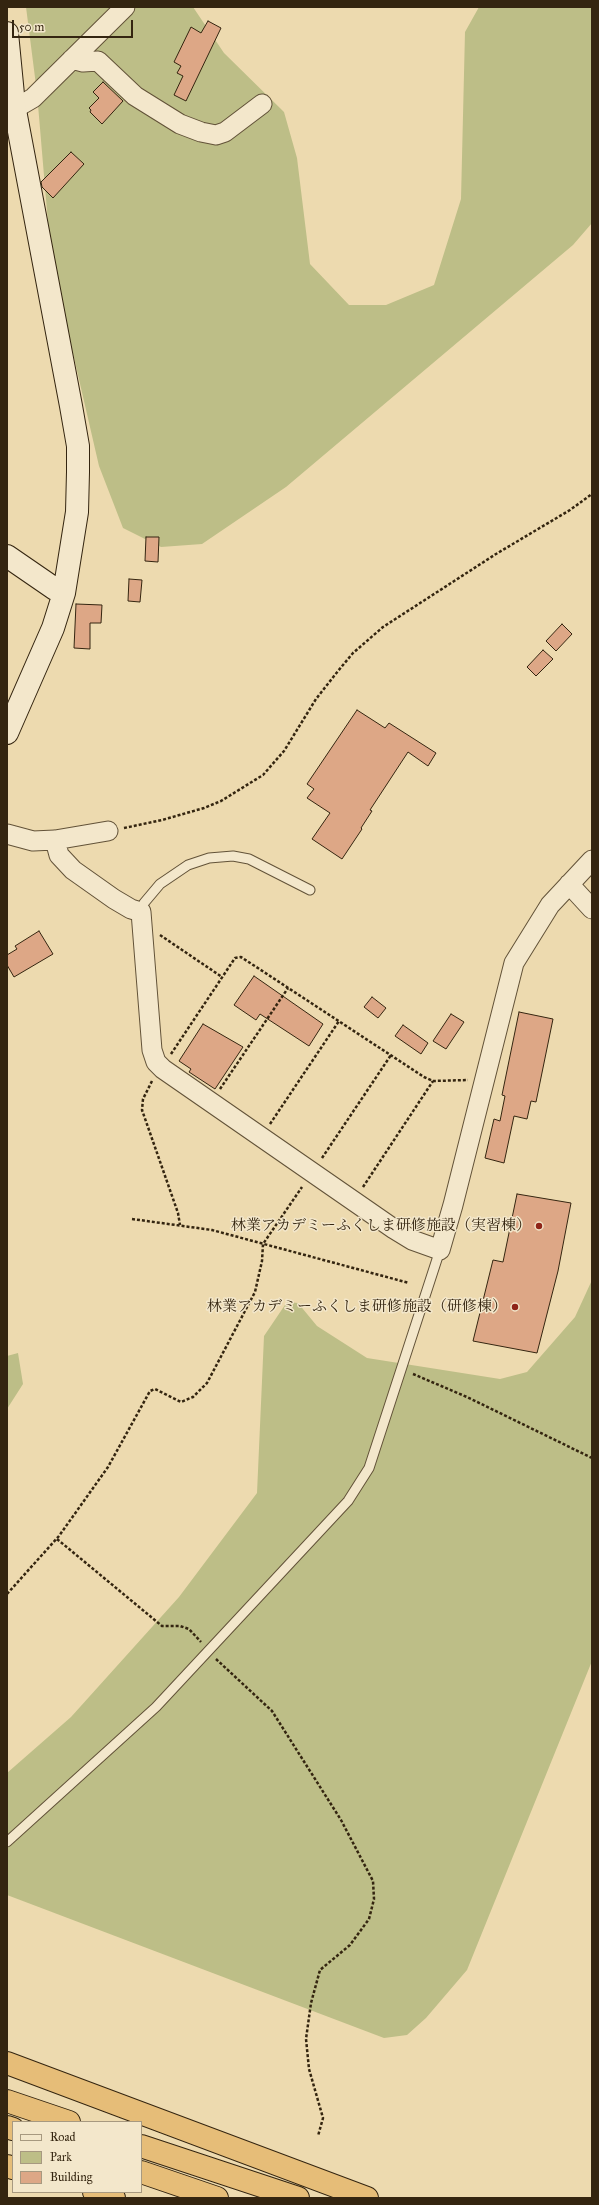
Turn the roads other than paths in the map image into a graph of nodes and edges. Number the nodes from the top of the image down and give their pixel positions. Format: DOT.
graph roads {
  1 [pos="125,7"];
  2 [pos="7,33"];
  3 [pos="72,59"];
  4 [pos="262,104"];
  5 [pos="14,105"];
  6 [pos="7,556"];
  7 [pos="64,592"];
  8 [pos="7,733"];
  9 [pos="108,832"];
  10 [pos="7,834"];
  11 [pos="55,840"];
  12 [pos="592,860"];
  13 [pos="569,884"];
  14 [pos="310,890"];
  15 [pos="592,909"];
  16 [pos="141,918"];
  17 [pos="440,1250"];
  18 [pos="7,1842"];
  19 [pos="7,2063"];
  20 [pos="7,2101"];
  21 [pos="66,2121"];
  22 [pos="142,2146"];
  23 [pos="142,2172"];
  24 [pos="97,2193"];
  25 [pos="114,2198"];
  26 [pos="217,2198"];
  27 [pos="298,2198"];
  28 [pos="367,2198"];
  1 -- 3 [label="street"];
  2 -- 5 [label="street"];
  3 -- 4 [label="street"];
  3 -- 5 [label="street"];
  5 -- 7 [label="street"];
  6 -- 7 [label="street"];
  7 -- 8 [label="street"];
  9 -- 11 [label="street"];
  10 -- 11 [label="street"];
  11 -- 16 [label="street"];
  12 -- 13 [label="street"];
  13 -- 15 [label="street"];
  13 -- 17 [label="street"];
  14 -- 16 [label="lane"];
  16 -- 17 [label="street"];
  17 -- 18 [label="lane"];
  19 -- 28 [label="highway"];
  20 -- 21 [label="highway"];
  22 -- 27 [label="highway"];
  23 -- 26 [label="highway"];
  24 -- 25 [label="highway"];
}
